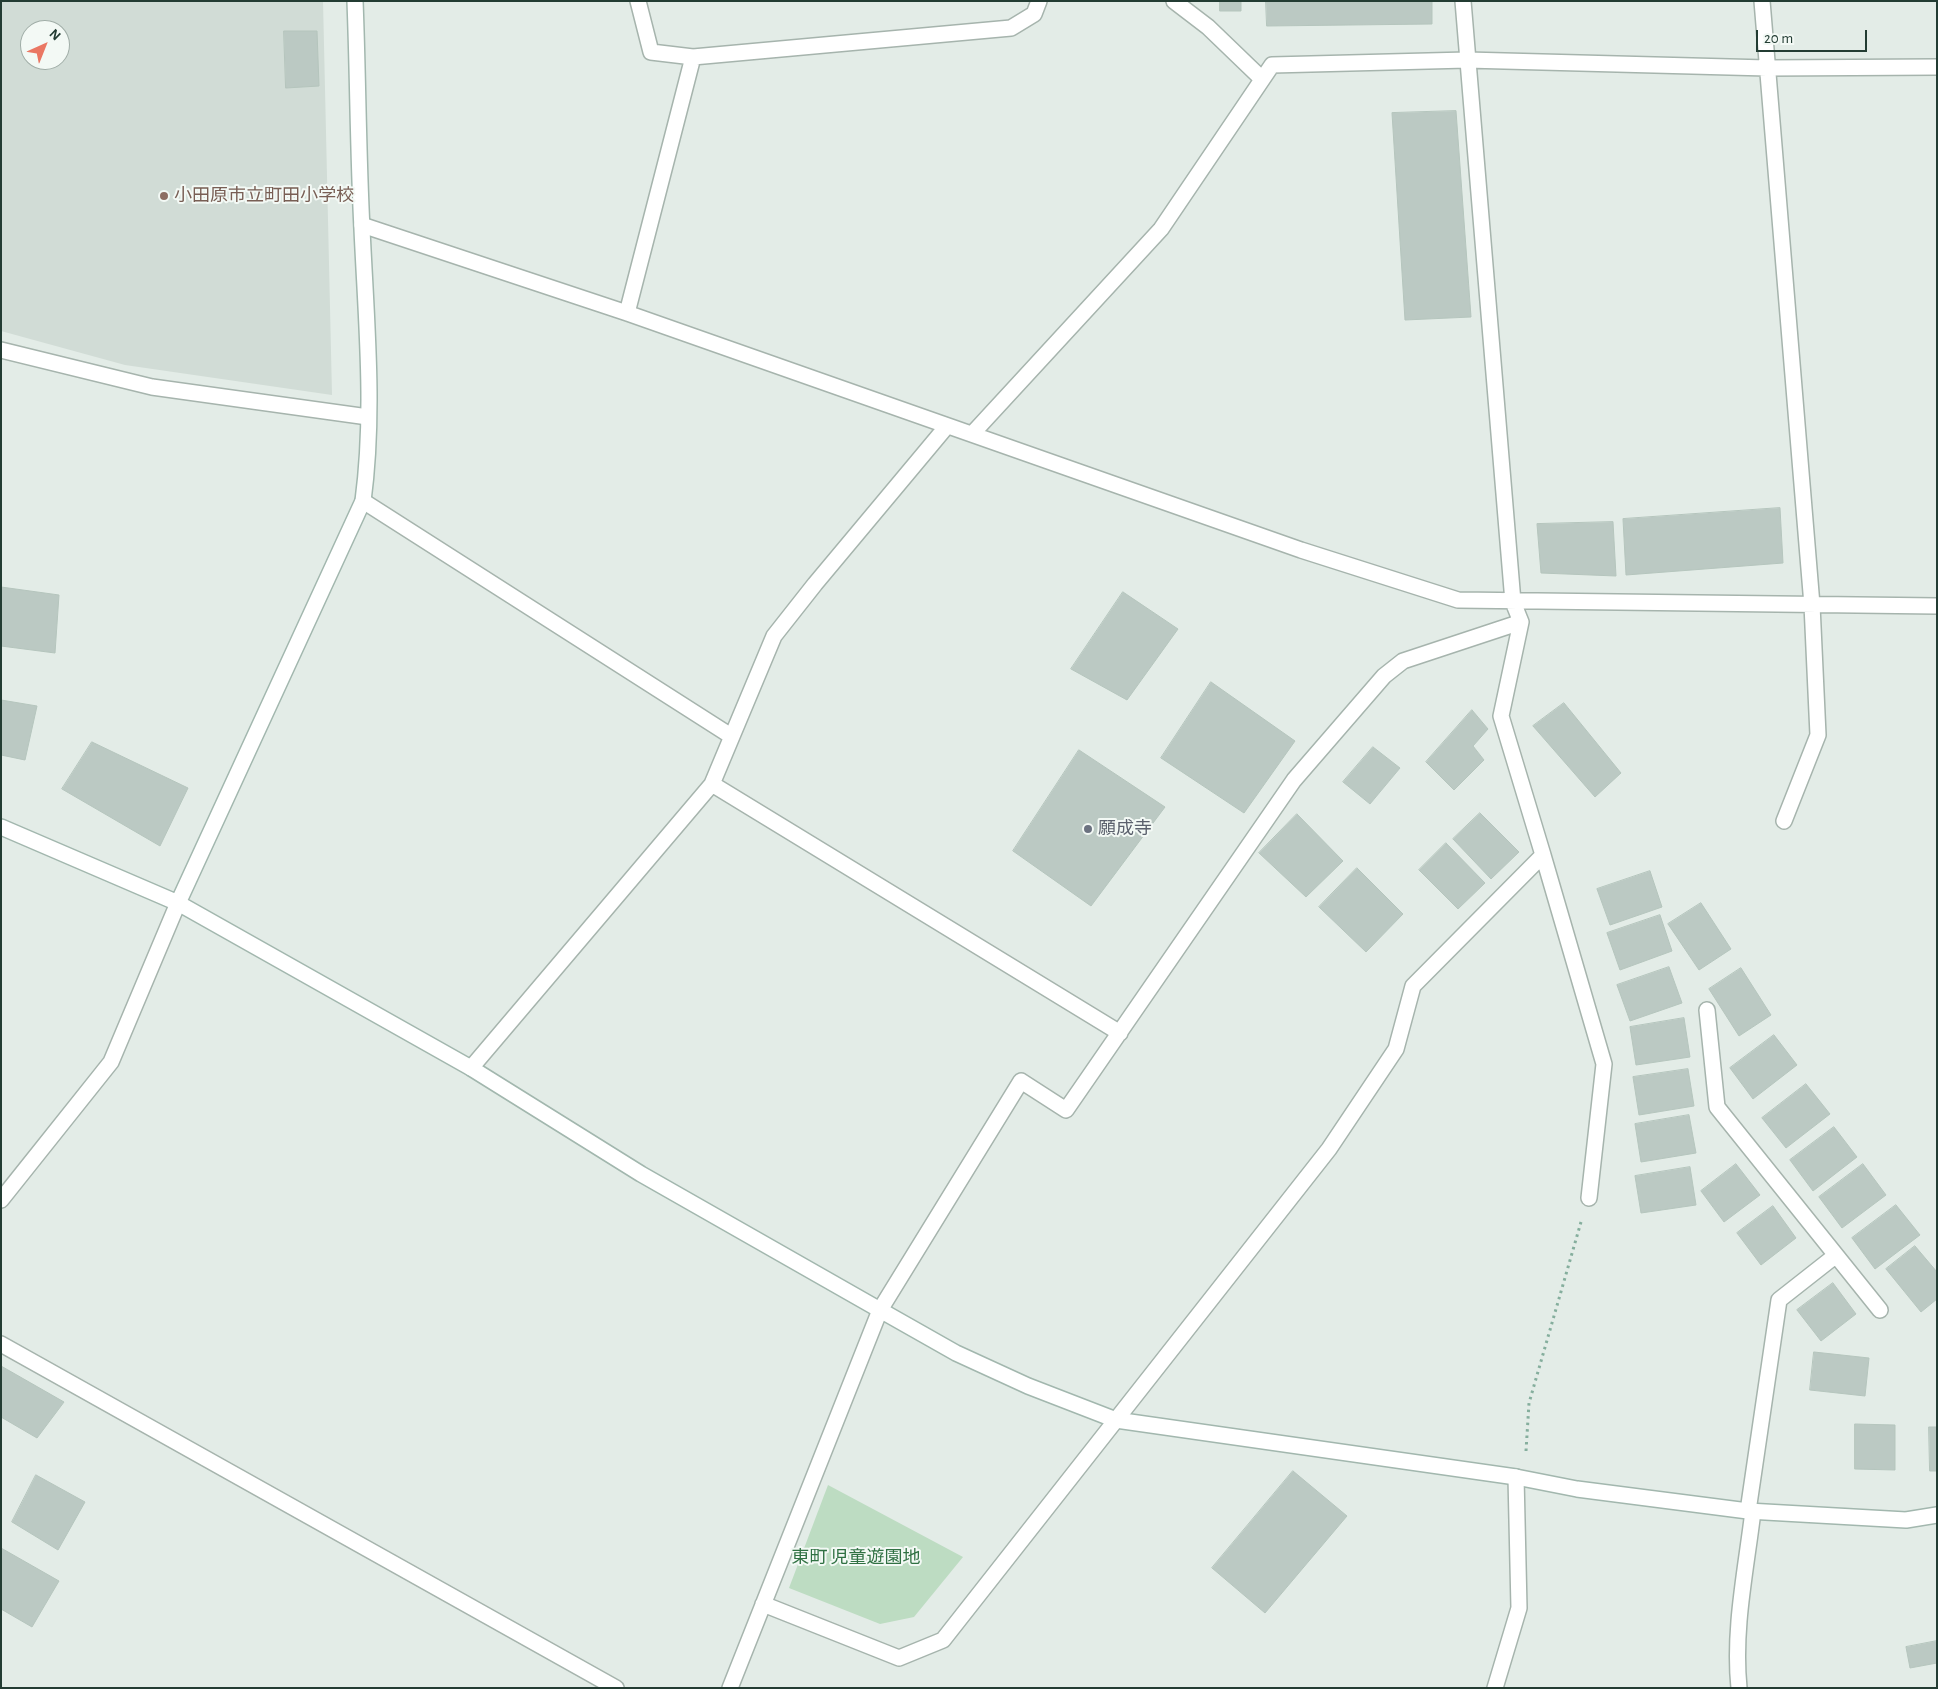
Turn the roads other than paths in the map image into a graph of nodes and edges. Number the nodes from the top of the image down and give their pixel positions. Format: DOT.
graph roads {
  1 [pos="355,1"];
  2 [pos="638,1"];
  3 [pos="1039,1"];
  4 [pos="1174,1"];
  5 [pos="1464,1"];
  6 [pos="1762,1"];
  7 [pos="693,58"];
  8 [pos="1467,60"];
  9 [pos="1937,67"];
  10 [pos="1767,68"];
  11 [pos="1262,79"];
  12 [pos="362,225"];
  13 [pos="627,313"];
  14 [pos="1,350"];
  15 [pos="368,417"];
  16 [pos="947,426"];
  17 [pos="973,433"];
  18 [pos="363,501"];
  19 [pos="1513,602"];
  20 [pos="1812,605"];
  21 [pos="1937,606"];
  22 [pos="1520,622"];
  23 [pos="731,736"];
  24 [pos="712,784"];
  25 [pos="1784,821"];
  26 [pos="1,828"];
  27 [pos="1543,855"];
  28 [pos="178,903"];
  29 [pos="1707,1010"];
  30 [pos="1120,1033"];
  31 [pos="471,1068"];
  32 [pos="1589,1198"];
  33 [pos="1,1200"];
  34 [pos="1835,1256"];
  35 [pos="880,1310"];
  36 [pos="1880,1310"];
  37 [pos="1,1344"];
  38 [pos="1116,1420"];
  39 [pos="1516,1477"];
  40 [pos="1750,1511"];
  41 [pos="1937,1514"];
  42 [pos="763,1604"];
  43 [pos="616,1688"];
  44 [pos="730,1688"];
  45 [pos="1495,1688"];
  46 [pos="1739,1688"];
  1 -- 12 [label="street"];
  2 -- 7 [label="street"];
  3 -- 7 [label="street"];
  4 -- 11 [label="street"];
  5 -- 8 [label="street"];
  6 -- 10 [label="street"];
  7 -- 13 [label="street"];
  8 -- 10 [label="street"];
  8 -- 11 [label="street"];
  8 -- 19 [label="street"];
  9 -- 10 [label="street"];
  10 -- 20 [label="street"];
  11 -- 17 [label="street"];
  12 -- 13 [label="street"];
  12 -- 15 [label="street"];
  13 -- 16 [label="street"];
  14 -- 15 [label="street"];
  15 -- 18 [label="street"];
  16 -- 17 [label="street"];
  16 -- 23 [label="street"];
  17 -- 19 [label="street"];
  18 -- 23 [label="street"];
  18 -- 28 [label="street"];
  19 -- 20 [label="street"];
  19 -- 22 [label="street"];
  20 -- 21 [label="street"];
  20 -- 25 [label="street"];
  22 -- 27 [label="street"];
  22 -- 30 [label="street"];
  23 -- 24 [label="street"];
  24 -- 30 [label="street"];
  24 -- 31 [label="street"];
  26 -- 28 [label="street"];
  27 -- 32 [label="street"];
  27 -- 38 [label="street"];
  28 -- 31 [label="street"];
  28 -- 33 [label="street"];
  29 -- 34 [label="street"];
  30 -- 35 [label="street"];
  31 -- 35 [label="street"];
  34 -- 36 [label="street"];
  34 -- 40 [label="street"];
  35 -- 38 [label="street"];
  35 -- 42 [label="street"];
  37 -- 43 [label="street"];
  38 -- 39 [label="street"];
  38 -- 42 [label="street"];
  39 -- 40 [label="street"];
  39 -- 45 [label="street"];
  40 -- 41 [label="street"];
  40 -- 46 [label="street"];
  42 -- 44 [label="street"];
}
